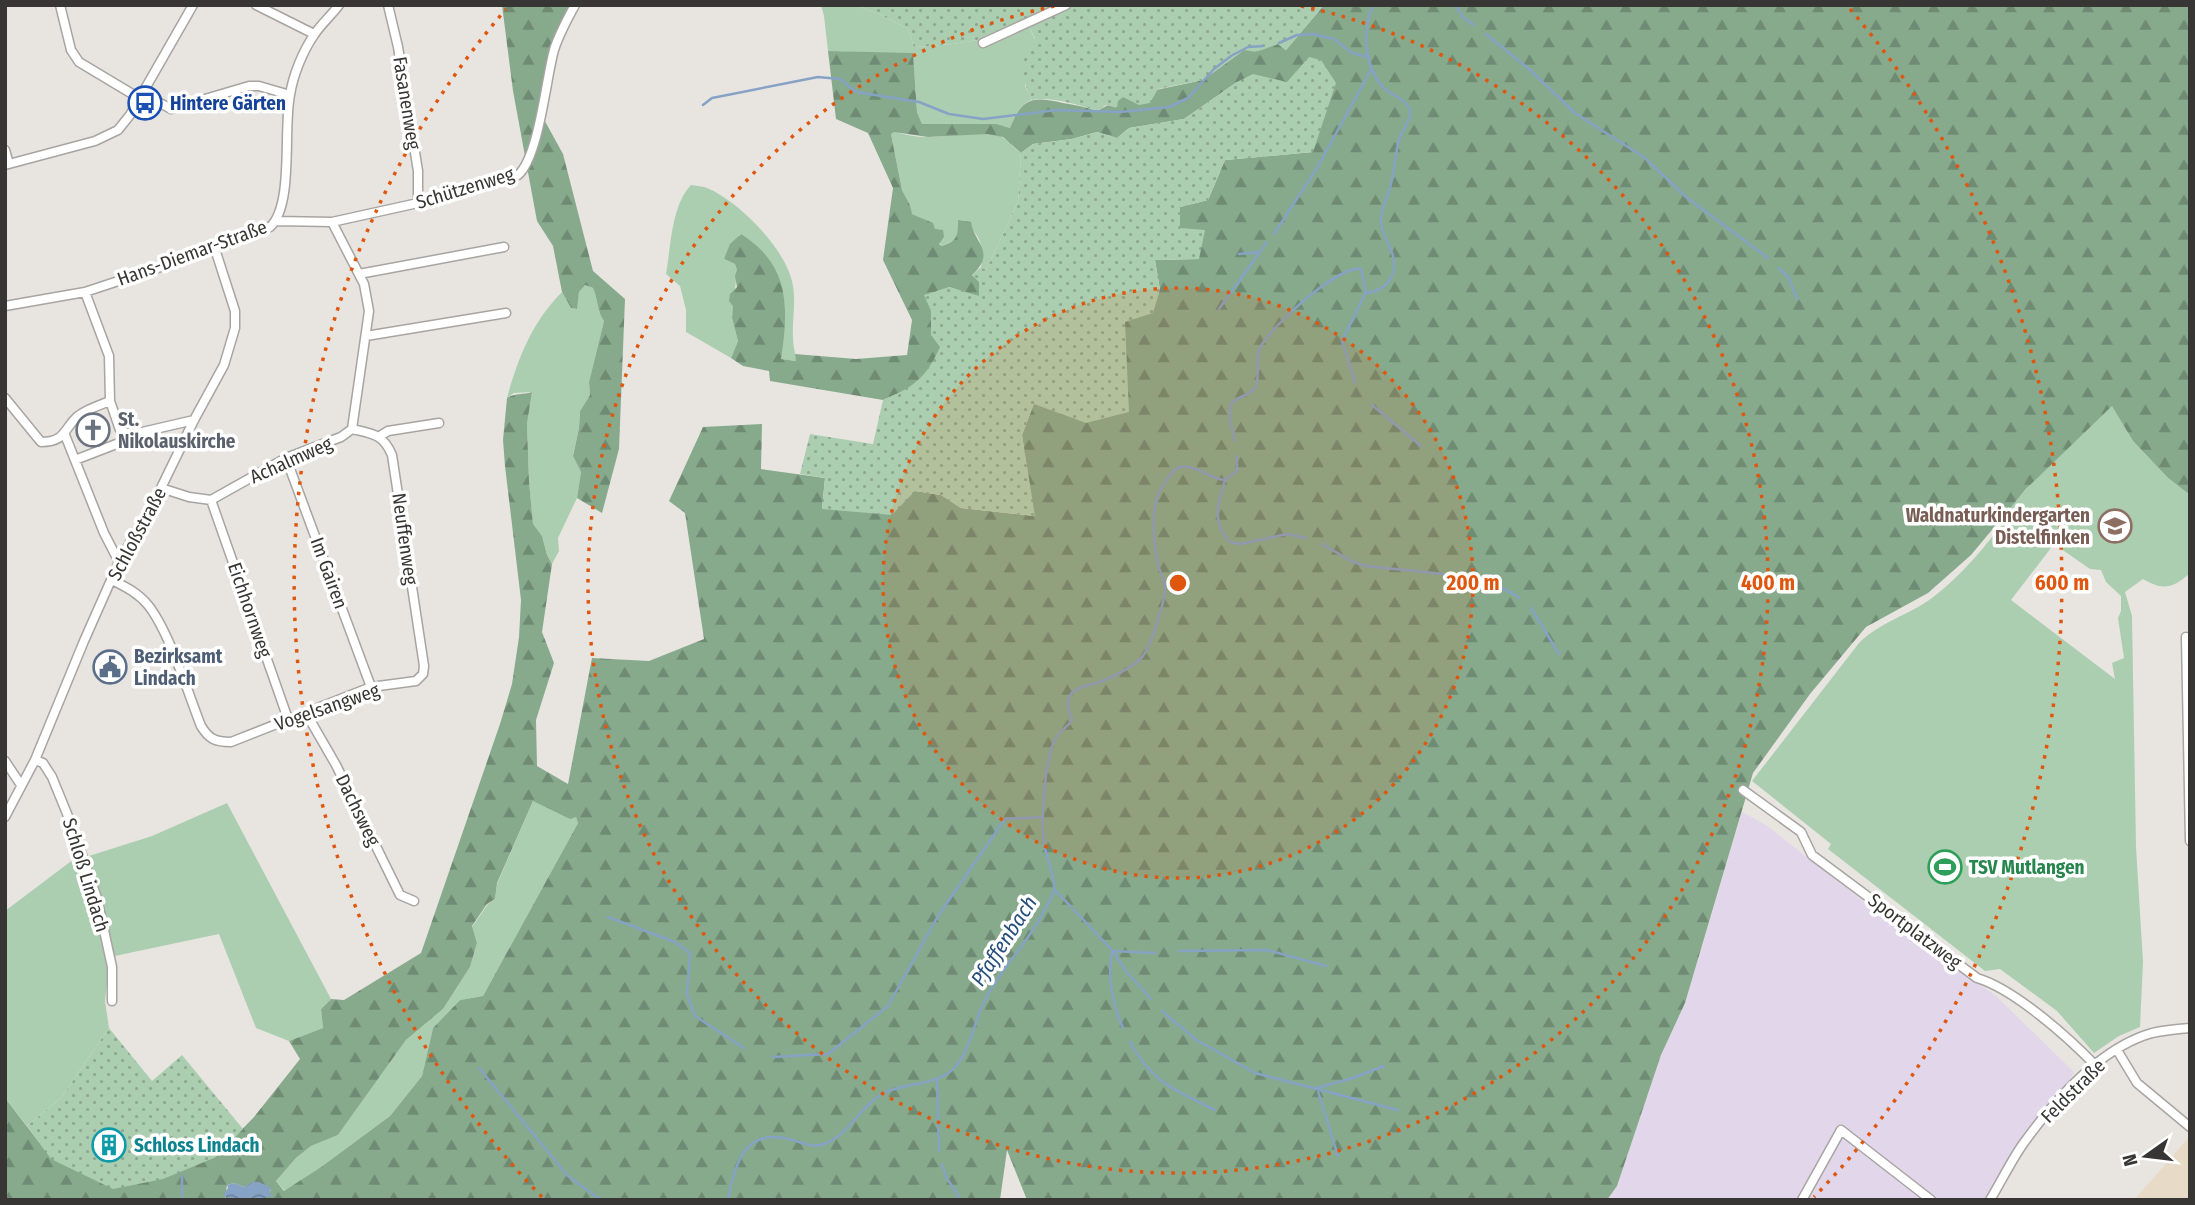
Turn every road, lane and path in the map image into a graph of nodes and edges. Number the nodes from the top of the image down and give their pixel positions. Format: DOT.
graph roads {
  1 [pos="60,5"];
  2 [pos="192,5"];
  3 [pos="256,5"];
  4 [pos="339,5"];
  5 [pos="388,5"];
  6 [pos="575,5"];
  7 [pos="1066,5"];
  8 [pos="314,34"];
  9 [pos="983,43"];
  10 [pos="141,95"];
  11 [pos="290,95"];
  12 [pos="5,150"];
  13 [pos="7,164"];
  14 [pos="418,203"];
  15 [pos="277,221"];
  16 [pos="332,222"];
  17 [pos="504,247"];
  18 [pos="215,249"];
  19 [pos="359,274"];
  20 [pos="85,292"];
  21 [pos="5,306"];
  22 [pos="506,313"];
  23 [pos="366,335"];
  24 [pos="5,398"];
  25 [pos="110,401"];
  26 [pos="194,420"];
  27 [pos="439,424"];
  28 [pos="352,429"];
  29 [pos="65,435"];
  30 [pos="126,435"];
  31 [pos="380,436"];
  32 [pos="286,458"];
  33 [pos="75,460"];
  34 [pos="161,488"];
  35 [pos="211,500"];
  36 [pos="119,562"];
  37 [pos="112,580"];
  38 [pos="2186,637"];
  39 [pos="423,674"];
  40 [pos="370,687"];
  41 [pos="306,713"];
  42 [pos="288,719"];
  43 [pos="2190,721"];
  44 [pos="35,760"];
  45 [pos="5,761"];
  46 [pos="21,785"];
  47 [pos="1743,790"];
  48 [pos="5,817"];
  49 [pos="2189,822"];
  50 [pos="2190,841"];
  51 [pos="414,901"];
  52 [pos="112,1001"];
  53 [pos="2190,1028"];
  54 [pos="2117,1051"];
  55 [pos="2095,1065"];
  56 [pos="2190,1127"];
  57 [pos="1802,1200"];
  58 [pos="1931,1200"];
  59 [pos="1990,1200"];
  1 -- 10 [label="street"];
  2 -- 10 [label="street"];
  3 -- 8 [label="street"];
  4 -- 8 [label="street, Hans-Diemar-Straße"];
  5 -- 14 [label="street, Fasanenweg"];
  6 -- 14 [label="street, Schützenweg"];
  7 -- 9 [label="street"];
  8 -- 11 [label="street, Hans-Diemar-Straße"];
  10 -- 11 [label="street"];
  10 -- 13 [label="street"];
  11 -- 15 [label="street, Hans-Diemar-Straße"];
  12 -- 13 [label="street"];
  14 -- 16 [label="street, Schützenweg"];
  15 -- 16 [label="street, Schützenweg"];
  15 -- 18 [label="street, Hans-Diemar-Straße"];
  16 -- 19 [label="street, Achalmweg"];
  17 -- 19 [label="street"];
  18 -- 20 [label="street, Hans-Diemar-Straße"];
  18 -- 26 [label="street, Schloßstraße"];
  19 -- 23 [label="street, Achalmweg"];
  20 -- 21 [label="street, Hans-Diemar-Straße"];
  20 -- 25 [label="street"];
  22 -- 23 [label="street"];
  23 -- 28 [label="street, Achalmweg"];
  24 -- 29 [label="street"];
  25 -- 29 [label="street"];
  25 -- 30 [label="street"];
  26 -- 30 [label="street"];
  26 -- 34 [label="street, Schloßstraße"];
  27 -- 31 [label="street"];
  28 -- 31 [label="street"];
  28 -- 32 [label="street, Achalmweg"];
  29 -- 33 [label="street"];
  30 -- 33 [label="street"];
  31 -- 39 [label="street, Neuffenweg"];
  32 -- 35 [label="street, Achalmweg"];
  32 -- 40 [label="street, Im Gairen"];
  33 -- 36 [label="street"];
  34 -- 35 [label="street"];
  34 -- 36 [label="street, Schloßstraße"];
  35 -- 42 [label="street, Eichhornweg"];
  36 -- 37 [label="street, Schloßstraße"];
  37 -- 42 [label="street, Vogelsangweg"];
  37 -- 44 [label="street, Schloßstraße"];
  38 -- 43 [label="street"];
  39 -- 40 [label="street, Vogelsangweg"];
  40 -- 41 [label="street, Vogelsangweg"];
  41 -- 42 [label="street, Vogelsangweg"];
  41 -- 51 [label="street, Dachsweg"];
  43 -- 49 [label="street"];
  44 -- 46 [label="street, Schloßstraße"];
  44 -- 52 [label="street, Schloß Lindach"];
  45 -- 46 [label="street"];
  46 -- 48 [label="street, Schloßstraße"];
  47 -- 55 [label="street, Sportplatzweg"];
  49 -- 50 [label="street"];
  53 -- 54 [label="street, Feldstraße"];
  54 -- 55 [label="street, Feldstraße"];
  54 -- 56 [label="street"];
  55 -- 59 [label="street, Feldstraße"];
  57 -- 58 [label="street"];
}
